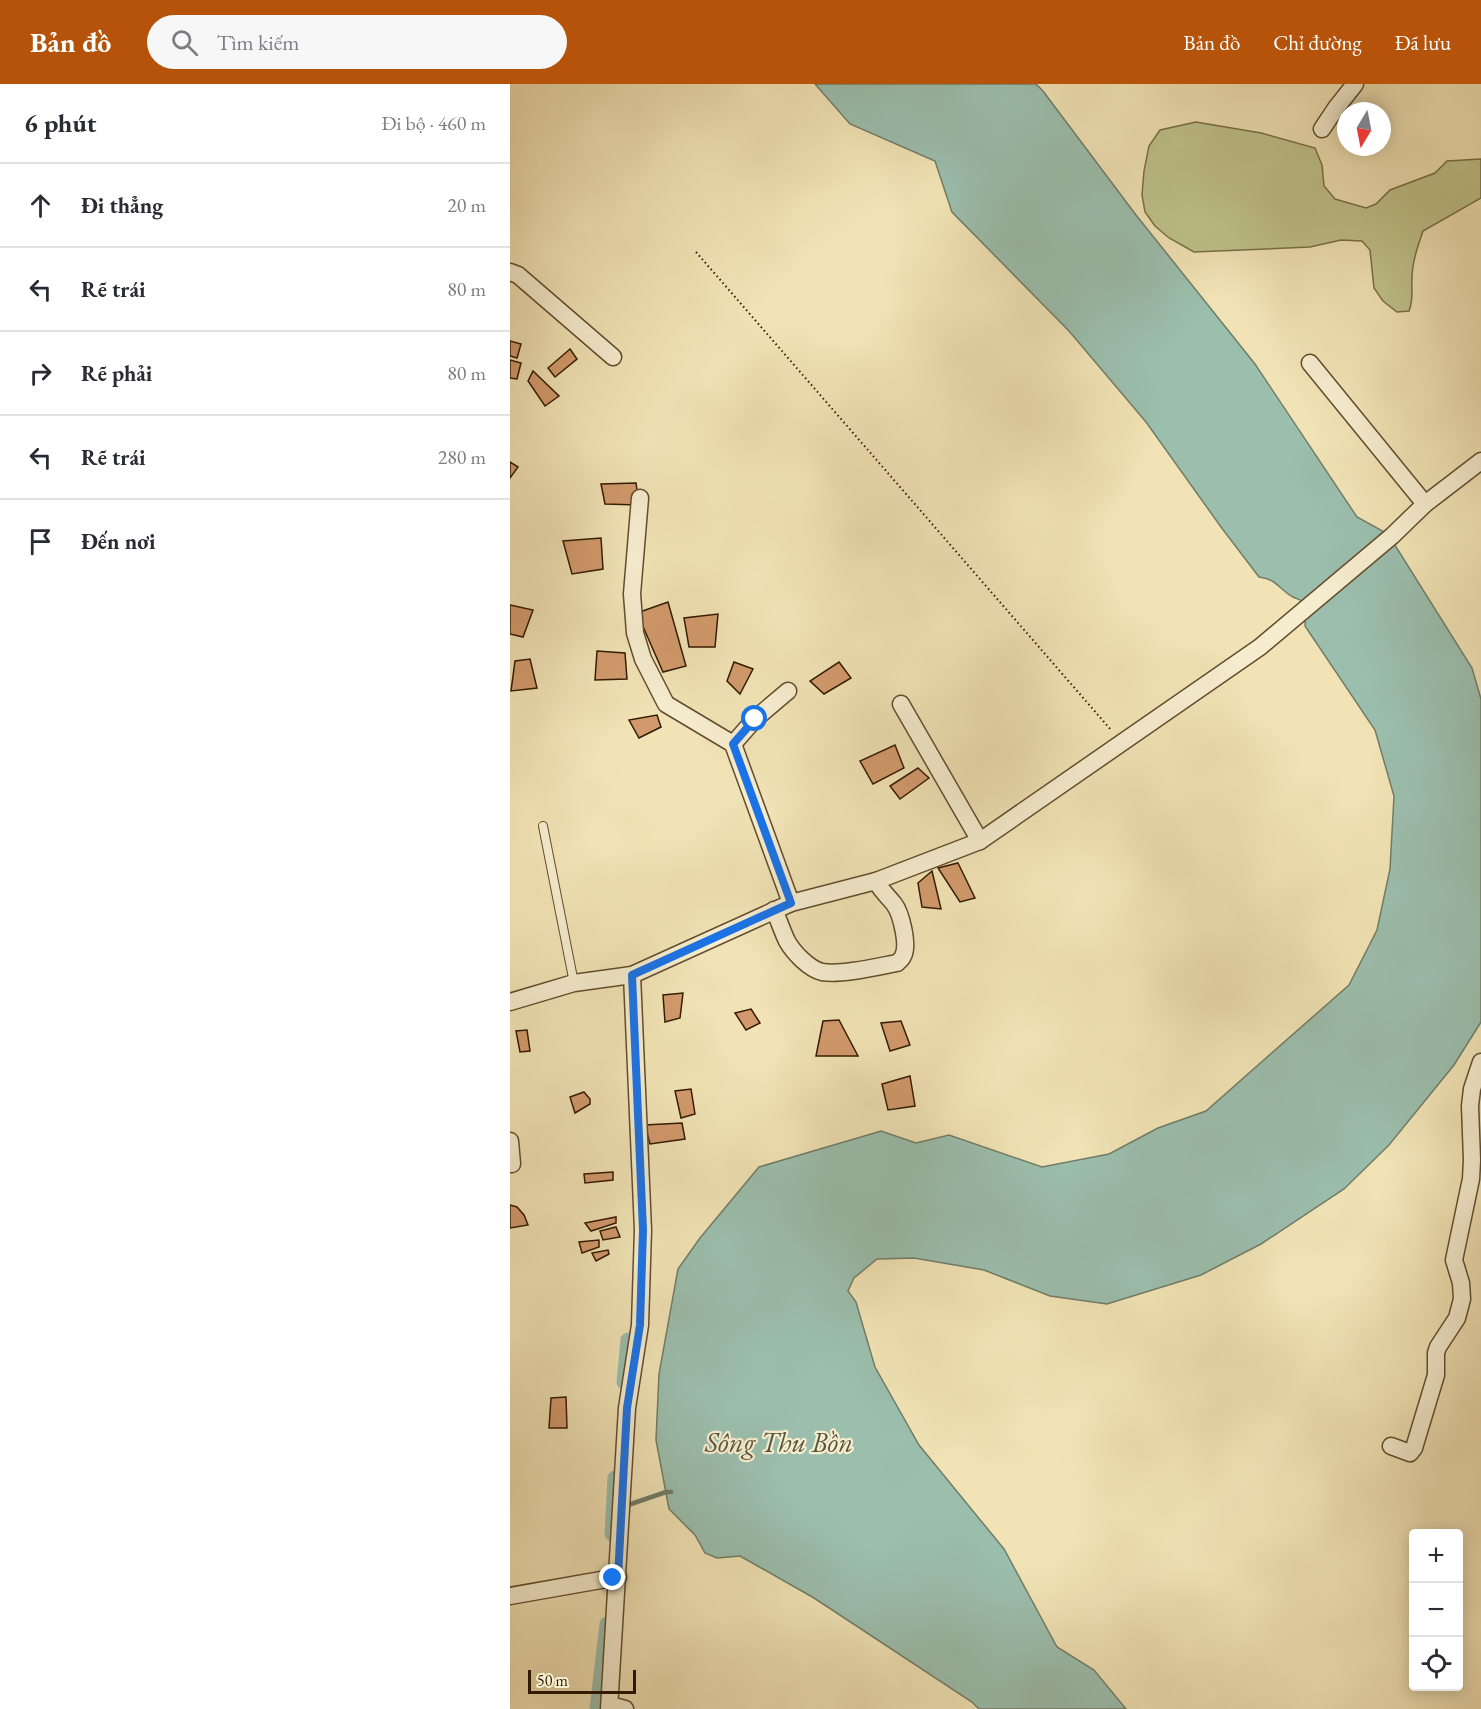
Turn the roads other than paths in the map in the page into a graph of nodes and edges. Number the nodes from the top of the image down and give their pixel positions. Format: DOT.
graph roads {
  1 [pos="1355,84"];
  2 [pos="1322,129"];
  3 [pos="510,272"];
  4 [pos="613,357"];
  5 [pos="1310,363"];
  6 [pos="1481,461"];
  7 [pos="640,498"];
  8 [pos="1425,504"];
  9 [pos="788,691"];
  10 [pos="901,704"];
  11 [pos="733,744"];
  12 [pos="543,826"];
  13 [pos="980,841"];
  14 [pos="876,881"];
  15 [pos="791,903"];
  16 [pos="774,910"];
  17 [pos="632,975"];
  18 [pos="574,983"];
  19 [pos="510,1002"];
  20 [pos="1481,1062"];
  21 [pos="510,1140"];
  22 [pos="512,1164"];
  23 [pos="1391,1446"];
  24 [pos="613,1578"];
  25 [pos="510,1596"];
  26 [pos="615,1708"];
  1 -- 2 [label="street"];
  3 -- 4 [label="street"];
  5 -- 8 [label="street"];
  6 -- 8 [label="street"];
  7 -- 11 [label="street"];
  8 -- 13 [label="street"];
  9 -- 11 [label="street"];
  10 -- 13 [label="street"];
  11 -- 15 [label="street"];
  12 -- 18 [label="lane"];
  13 -- 14 [label="street"];
  14 -- 15 [label="street"];
  14 -- 16 [label="street"];
  15 -- 16 [label="street"];
  16 -- 17 [label="street"];
  17 -- 18 [label="street"];
  17 -- 24 [label="street"];
  18 -- 19 [label="street"];
  20 -- 23 [label="street"];
  21 -- 22 [label="street"];
  24 -- 25 [label="street"];
  24 -- 26 [label="street"];
}
